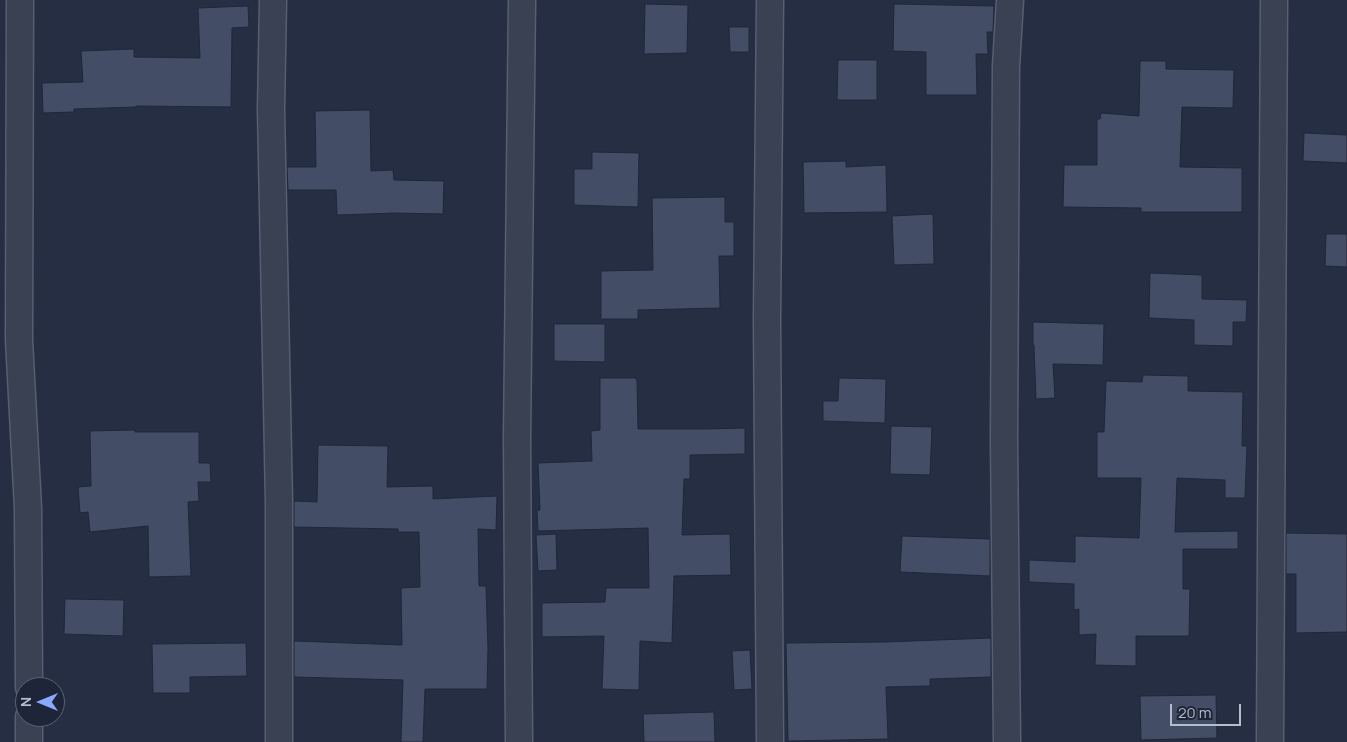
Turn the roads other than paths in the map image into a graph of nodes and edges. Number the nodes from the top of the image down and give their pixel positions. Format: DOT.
graph roads {
  1 [pos="20,0"];
  2 [pos="273,0"];
  3 [pos="522,0"];
  4 [pos="770,0"];
  5 [pos="1010,0"];
  6 [pos="1274,0"];
  7 [pos="29,677"];
  8 [pos="29,727"];
  9 [pos="29,742"];
  10 [pos="280,742"];
  11 [pos="519,742"];
  12 [pos="770,742"];
  13 [pos="1007,742"];
  14 [pos="1270,742"];
  1 -- 7 [label="street"];
  2 -- 10 [label="street"];
  3 -- 11 [label="street"];
  4 -- 12 [label="street"];
  5 -- 13 [label="street"];
  6 -- 14 [label="street"];
  8 -- 9 [label="street"];
}
